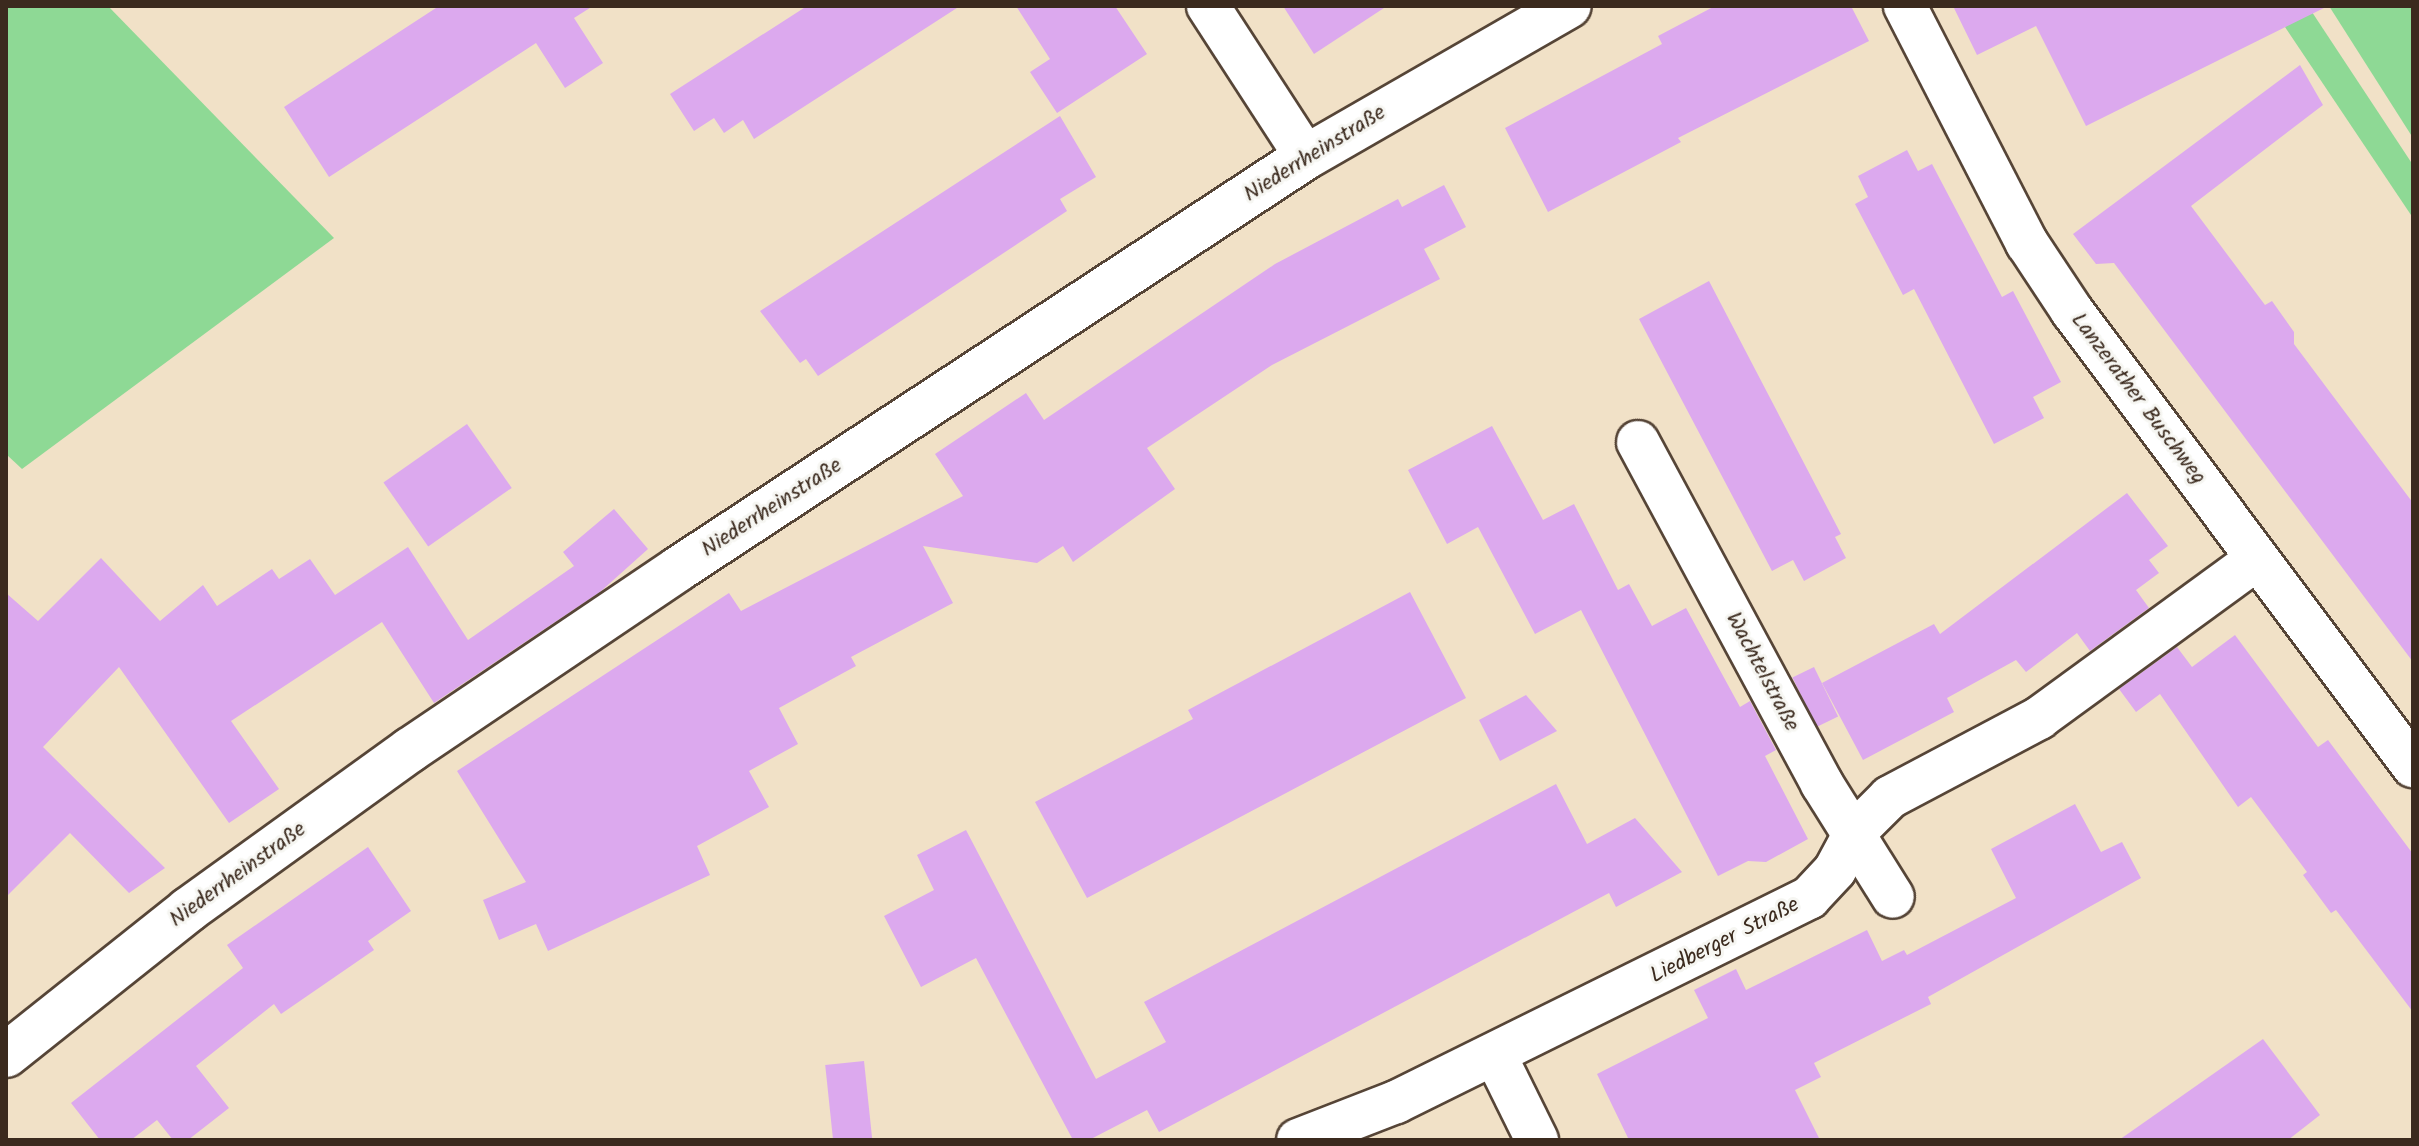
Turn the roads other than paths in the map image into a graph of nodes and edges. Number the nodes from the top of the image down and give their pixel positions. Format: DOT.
graph roads {
  1 [pos="1208,6"];
  2 [pos="1569,6"];
  3 [pos="1905,6"];
  4 [pos="1306,157"];
  5 [pos="1638,442"];
  6 [pos="2257,559"];
  7 [pos="2413,766"];
  8 [pos="1856,831"];
  9 [pos="1893,897"];
  10 [pos="6,1055"];
  11 [pos="1495,1055"];
  12 [pos="1298,1140"];
  13 [pos="1537,1140"];
  1 -- 4 [label="street"];
  2 -- 4 [label="main road, Niederrheinstraße"];
  3 -- 6 [label="street, Lanzerather Buschweg"];
  4 -- 10 [label="main road, Niederrheinstraße"];
  5 -- 8 [label="street, Wachtelstraße"];
  6 -- 7 [label="street, Lanzerather Buschweg"];
  6 -- 8 [label="street, Liedberger Straße"];
  8 -- 9 [label="street, Wachtelstraße"];
  8 -- 11 [label="street, Liedberger Straße"];
  11 -- 12 [label="street, Liedberger Straße"];
  11 -- 13 [label="street"];
}
